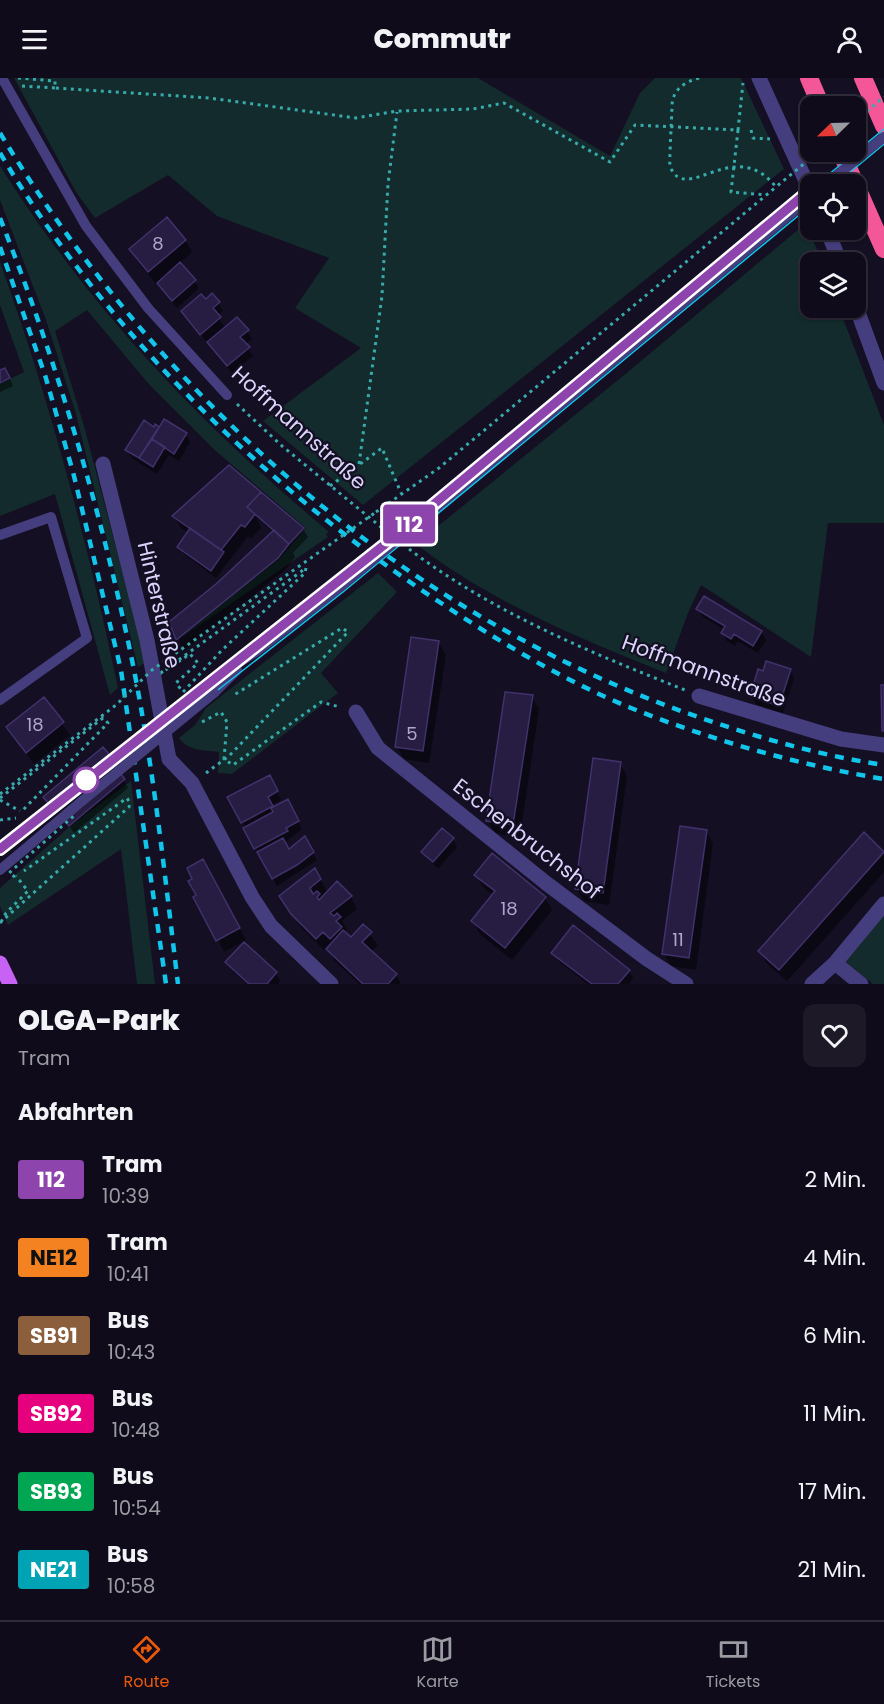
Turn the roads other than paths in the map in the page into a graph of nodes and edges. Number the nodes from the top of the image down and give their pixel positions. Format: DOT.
graph roads {
  1 [pos="2,78"];
  2 [pos="759,78"];
  3 [pos="809,78"];
  4 [pos="863,78"];
  5 [pos="817,96"];
  6 [pos="884,126"];
  7 [pos="884,136"];
  8 [pos="845,162"];
  9 [pos="803,174"];
  10 [pos="838,174"];
  11 [pos="800,206"];
  12 [pos="884,249"];
  13 [pos="860,318"];
  14 [pos="884,383"];
  15 [pos="227,395"];
  16 [pos="103,464"];
  17 [pos="0,535"];
  18 [pos="211,688"];
  19 [pos="699,696"];
  20 [pos="0,700"];
  21 [pos="356,712"];
  22 [pos="884,745"];
  23 [pos="3,846"];
  24 [pos="2,869"];
  25 [pos="884,904"];
  26 [pos="0,963"];
  27 [pos="835,963"];
  28 [pos="10,984"];
  29 [pos="331,984"];
  30 [pos="686,984"];
  31 [pos="812,984"];
  32 [pos="861,984"];
  1 -- 15 [label="lane, Hoffmannstraße"];
  2 -- 9 [label="street"];
  3 -- 5 [label="highway"];
  4 -- 6 [label="highway"];
  7 -- 10 [label="lane, bridge"];
  8 -- 12 [label="highway"];
  11 -- 18 [label="lane, bridge"];
  13 -- 14 [label="street"];
  16 -- 29 [label="street, Hinterstraße"];
  17 -- 20 [label="lane"];
  18 -- 23 [label="lane, bridge"];
  18 -- 24 [label="lane, bridge"];
  19 -- 22 [label="street, Hoffmannstraße"];
  21 -- 30 [label="street, Eschenbruchshof"];
  25 -- 27 [label="street"];
  26 -- 28 [label="main road"];
  27 -- 31 [label="street"];
  27 -- 32 [label="street"];
}
